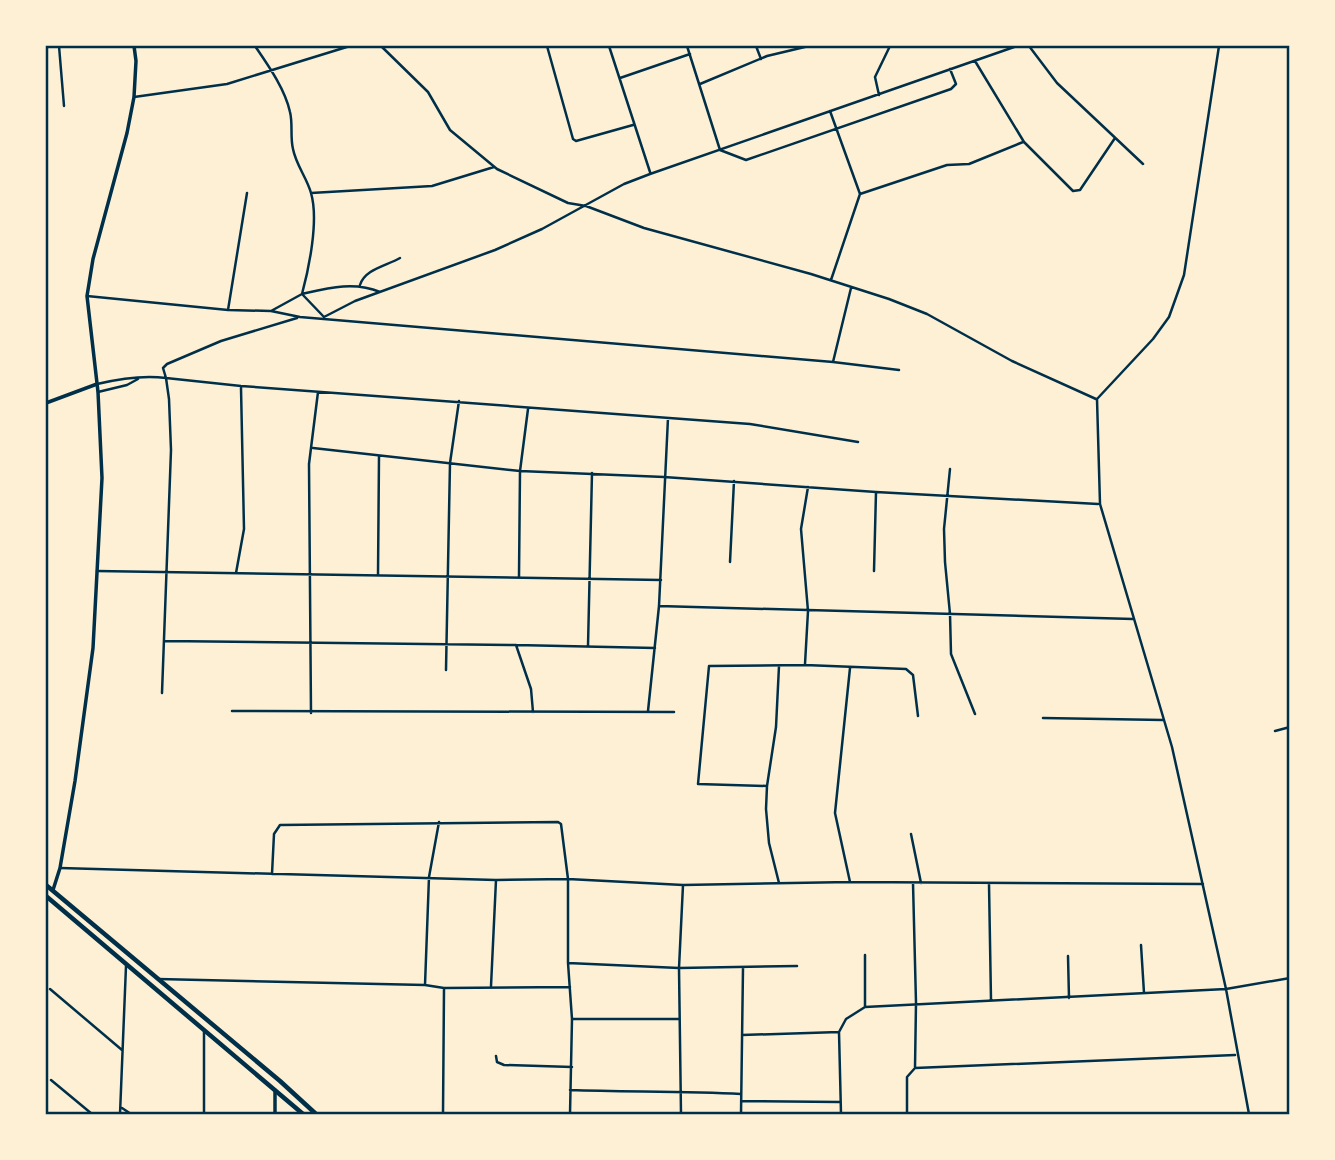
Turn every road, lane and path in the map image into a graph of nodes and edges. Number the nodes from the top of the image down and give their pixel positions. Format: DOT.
graph roads {
  1 [pos="59,46"];
  2 [pos="134,46"];
  3 [pos="256,46"];
  4 [pos="350,46"];
  5 [pos="381,46"];
  6 [pos="547,46"];
  7 [pos="609,46"];
  8 [pos="687,46"];
  9 [pos="756,46"];
  10 [pos="809,46"];
  11 [pos="890,46"];
  12 [pos="1017,46"];
  13 [pos="1029,46"];
  14 [pos="1219,46"];
  15 [pos="690,54"];
  16 [pos="761,59"];
  17 [pos="975,61"];
  18 [pos="950,68"];
  19 [pos="271,71"];
  20 [pos="619,78"];
  21 [pos="699,84"];
  22 [pos="878,95"];
  23 [pos="134,97"];
  24 [pos="64,106"];
  25 [pos="830,111"];
  26 [pos="633,125"];
  27 [pos="837,130"];
  28 [pos="1115,138"];
  29 [pos="1024,142"];
  30 [pos="720,150"];
  31 [pos="1143,164"];
  32 [pos="494,167"];
  33 [pos="650,174"];
  34 [pos="247,193"];
  35 [pos="311,193"];
  36 [pos="860,194"];
  37 [pos="586,206"];
  38 [pos="400,258"];
  39 [pos="830,280"];
  40 [pos="360,285"];
  41 [pos="852,287"];
  42 [pos="380,292"];
  43 [pos="302,294"];
  44 [pos="88,296"];
  45 [pos="228,310"];
  46 [pos="271,311"];
  47 [pos="300,317"];
  48 [pos="325,318"];
  49 [pos="832,362"];
  50 [pos="899,370"];
  51 [pos="166,378"];
  52 [pos="138,379"];
  53 [pos="97,384"];
  54 [pos="241,386"];
  55 [pos="98,392"];
  56 [pos="318,392"];
  57 [pos="1097,399"];
  58 [pos="459,401"];
  59 [pos="46,403"];
  60 [pos="529,408"];
  61 [pos="668,418"];
  62 [pos="858,442"];
  63 [pos="313,448"];
  64 [pos="379,456"];
  65 [pos="450,463"];
  66 [pos="950,469"];
  67 [pos="520,471"];
  68 [pos="592,473"];
  69 [pos="664,477"];
  70 [pos="734,481"];
  71 [pos="808,486"];
  72 [pos="876,492"];
  73 [pos="947,495"];
  74 [pos="1100,504"];
  75 [pos="730,562"];
  76 [pos="97,571"];
  77 [pos="874,571"];
  78 [pos="167,573"];
  79 [pos="236,573"];
  80 [pos="309,575"];
  81 [pos="378,575"];
  82 [pos="449,577"];
  83 [pos="519,577"];
  84 [pos="590,578"];
  85 [pos="661,580"];
  86 [pos="659,606"];
  87 [pos="808,611"];
  88 [pos="950,614"];
  89 [pos="1133,619"];
  90 [pos="165,641"];
  91 [pos="309,644"];
  92 [pos="447,645"];
  93 [pos="516,645"];
  94 [pos="588,646"];
  95 [pos="655,648"];
  96 [pos="805,665"];
  97 [pos="779,666"];
  98 [pos="850,668"];
  99 [pos="446,670"];
  100 [pos="162,693"];
  101 [pos="232,711"];
  102 [pos="648,711"];
  103 [pos="533,712"];
  104 [pos="674,712"];
  105 [pos="311,713"];
  106 [pos="975,714"];
  107 [pos="918,716"];
  108 [pos="1043,718"];
  109 [pos="1163,720"];
  110 [pos="1290,727"];
  111 [pos="1275,731"];
  112 [pos="767,786"];
  113 [pos="439,822"];
  114 [pos="911,834"];
  115 [pos="60,868"];
  116 [pos="272,874"];
  117 [pos="429,877"];
  118 [pos="568,879"];
  119 [pos="496,880"];
  120 [pos="850,882"];
  121 [pos="779,883"];
  122 [pos="913,883"];
  123 [pos="921,883"];
  124 [pos="46,884"];
  125 [pos="989,884"];
  126 [pos="1203,884"];
  127 [pos="683,885"];
  128 [pos="53,890"];
  129 [pos="47,897"];
  130 [pos="1141,945"];
  131 [pos="865,955"];
  132 [pos="1068,956"];
  133 [pos="127,962"];
  134 [pos="568,963"];
  135 [pos="797,966"];
  136 [pos="679,968"];
  137 [pos="743,968"];
  138 [pos="1290,978"];
  139 [pos="158,979"];
  140 [pos="425,985"];
  141 [pos="491,986"];
  142 [pos="570,987"];
  143 [pos="443,988"];
  144 [pos="50,989"];
  145 [pos="1226,989"];
  146 [pos="1144,993"];
  147 [pos="1069,998"];
  148 [pos="991,1000"];
  149 [pos="916,1003"];
  150 [pos="865,1007"];
  151 [pos="679,1018"];
  152 [pos="572,1019"];
  153 [pos="204,1029"];
  154 [pos="839,1032"];
  155 [pos="742,1035"];
  156 [pos="122,1050"];
  157 [pos="1237,1055"];
  158 [pos="496,1056"];
  159 [pos="572,1067"];
  160 [pos="915,1068"];
  161 [pos="51,1080"];
  162 [pos="280,1082"];
  163 [pos="275,1090"];
  164 [pos="570,1090"];
  165 [pos="682,1091"];
  166 [pos="741,1094"];
  167 [pos="741,1101"];
  168 [pos="841,1102"];
  169 [pos="121,1107"];
  170 [pos="92,1115"];
  171 [pos="121,1115"];
  172 [pos="131,1115"];
  173 [pos="204,1115"];
  174 [pos="275,1115"];
  175 [pos="303,1115"];
  176 [pos="316,1115"];
  177 [pos="443,1115"];
  178 [pos="570,1115"];
  179 [pos="681,1115"];
  180 [pos="741,1115"];
  181 [pos="841,1115"];
  182 [pos="907,1115"];
  183 [pos="1249,1115"];
  1 -- 24 [label="street"];
  2 -- 23 [label="street"];
  3 -- 19 [label="street"];
  4 -- 19 [label="street"];
  5 -- 32 [label="street"];
  6 -- 26 [label="street"];
  7 -- 20 [label="street"];
  8 -- 15 [label="street"];
  9 -- 16 [label="street"];
  10 -- 16 [label="street"];
  11 -- 22 [label="street"];
  12 -- 17 [label="street"];
  13 -- 28 [label="street"];
  14 -- 57 [label="street"];
  15 -- 20 [label="street"];
  15 -- 21 [label="street"];
  16 -- 21 [label="street"];
  17 -- 18 [label="street"];
  17 -- 29 [label="street"];
  18 -- 22 [label="street"];
  18 -- 27 [label="street"];
  19 -- 23 [label="street"];
  19 -- 35 [label="street"];
  20 -- 26 [label="street"];
  21 -- 30 [label="street"];
  22 -- 25 [label="street"];
  23 -- 44 [label="street"];
  25 -- 27 [label="street"];
  25 -- 30 [label="street"];
  26 -- 33 [label="street"];
  27 -- 30 [label="street"];
  27 -- 36 [label="street"];
  28 -- 29 [label="street"];
  28 -- 31 [label="street"];
  29 -- 36 [label="street"];
  30 -- 33 [label="street"];
  32 -- 35 [label="street"];
  32 -- 37 [label="street"];
  33 -- 37 [label="street"];
  34 -- 45 [label="street"];
  35 -- 43 [label="street"];
  36 -- 39 [label="street"];
  37 -- 39 [label="street"];
  37 -- 42 [label="street"];
  38 -- 40 [label="street"];
  39 -- 41 [label="street"];
  40 -- 42 [label="street"];
  40 -- 43 [label="street"];
  41 -- 49 [label="street"];
  41 -- 57 [label="street"];
  42 -- 48 [label="street"];
  43 -- 46 [label="street"];
  43 -- 48 [label="street"];
  44 -- 45 [label="street"];
  44 -- 53 [label="street"];
  45 -- 46 [label="street"];
  46 -- 47 [label="street"];
  47 -- 48 [label="street"];
  47 -- 51 [label="street"];
  48 -- 49 [label="street"];
  49 -- 50 [label="street"];
  51 -- 52 [label="street"];
  51 -- 54 [label="street"];
  51 -- 78 [label="street"];
  52 -- 53 [label="street"];
  52 -- 55 [label="street"];
  53 -- 55 [label="street"];
  53 -- 59 [label="street"];
  54 -- 56 [label="street"];
  54 -- 79 [label="street"];
  55 -- 76 [label="street"];
  56 -- 58 [label="street"];
  56 -- 63 [label="street"];
  57 -- 74 [label="street"];
  58 -- 60 [label="street"];
  58 -- 65 [label="street"];
  60 -- 61 [label="street"];
  60 -- 67 [label="street"];
  61 -- 62 [label="street"];
  61 -- 69 [label="street"];
  63 -- 64 [label="street"];
  63 -- 80 [label="street"];
  64 -- 65 [label="street"];
  64 -- 81 [label="street"];
  65 -- 67 [label="street"];
  65 -- 82 [label="street"];
  66 -- 73 [label="street"];
  67 -- 68 [label="street"];
  67 -- 83 [label="street"];
  68 -- 69 [label="street"];
  68 -- 84 [label="street"];
  69 -- 70 [label="street"];
  69 -- 85 [label="street"];
  70 -- 71 [label="street"];
  70 -- 75 [label="street"];
  71 -- 72 [label="street"];
  71 -- 87 [label="street"];
  72 -- 73 [label="street"];
  72 -- 77 [label="street"];
  73 -- 74 [label="street"];
  73 -- 88 [label="street"];
  74 -- 89 [label="street"];
  76 -- 78 [label="street"];
  76 -- 115 [label="street"];
  78 -- 79 [label="street"];
  78 -- 90 [label="street"];
  79 -- 80 [label="street"];
  80 -- 81 [label="street"];
  80 -- 91 [label="street"];
  81 -- 82 [label="street"];
  82 -- 83 [label="street"];
  82 -- 92 [label="street"];
  83 -- 84 [label="street"];
  84 -- 85 [label="street"];
  84 -- 94 [label="street"];
  85 -- 86 [label="street"];
  86 -- 87 [label="street"];
  86 -- 95 [label="street"];
  87 -- 88 [label="street"];
  87 -- 96 [label="street"];
  88 -- 89 [label="street"];
  88 -- 106 [label="street"];
  89 -- 109 [label="street"];
  90 -- 91 [label="street"];
  90 -- 100 [label="street"];
  91 -- 92 [label="street"];
  91 -- 105 [label="street"];
  92 -- 93 [label="street"];
  92 -- 99 [label="street"];
  93 -- 94 [label="street"];
  93 -- 103 [label="street"];
  94 -- 95 [label="street"];
  95 -- 102 [label="street"];
  96 -- 97 [label="street"];
  96 -- 98 [label="street"];
  97 -- 112 [label="street"];
  97 -- 112 [label="street"];
  98 -- 107 [label="street"];
  98 -- 120 [label="street"];
  101 -- 105 [label="street"];
  102 -- 103 [label="street"];
  102 -- 104 [label="street"];
  103 -- 105 [label="street"];
  108 -- 109 [label="street"];
  109 -- 126 [label="street"];
  110 -- 111 [label="street"];
  112 -- 121 [label="street"];
  113 -- 116 [label="street"];
  113 -- 117 [label="street"];
  113 -- 118 [label="street"];
  114 -- 123 [label="street"];
  115 -- 116 [label="street"];
  115 -- 128 [label="street"];
  116 -- 117 [label="street"];
  117 -- 119 [label="street"];
  117 -- 140 [label="street"];
  118 -- 119 [label="street"];
  118 -- 127 [label="street"];
  118 -- 134 [label="street"];
  119 -- 141 [label="street"];
  120 -- 121 [label="street"];
  120 -- 122 [label="street"];
  121 -- 127 [label="street"];
  122 -- 123 [label="street"];
  122 -- 149 [label="street"];
  123 -- 125 [label="street"];
  124 -- 128 [label="highway"];
  125 -- 126 [label="street"];
  125 -- 148 [label="street"];
  126 -- 145 [label="street"];
  127 -- 136 [label="street"];
  128 -- 129 [label="highway"];
  128 -- 139 [label="highway"];
  129 -- 133 [label="highway"];
  130 -- 146 [label="street"];
  131 -- 150 [label="street"];
  132 -- 147 [label="street"];
  133 -- 153 [label="highway"];
  133 -- 156 [label="street"];
  134 -- 136 [label="street"];
  134 -- 142 [label="street"];
  135 -- 137 [label="street"];
  136 -- 137 [label="street"];
  136 -- 151 [label="street"];
  137 -- 155 [label="street"];
  138 -- 145 [label="street"];
  139 -- 140 [label="street"];
  139 -- 162 [label="highway"];
  140 -- 143 [label="street"];
  141 -- 142 [label="street"];
  141 -- 143 [label="street"];
  142 -- 152 [label="street"];
  143 -- 177 [label="street"];
  144 -- 156 [label="street"];
  145 -- 146 [label="street"];
  145 -- 157 [label="street"];
  146 -- 147 [label="street"];
  147 -- 148 [label="street"];
  148 -- 149 [label="street"];
  149 -- 150 [label="street"];
  149 -- 160 [label="street"];
  150 -- 154 [label="street"];
  151 -- 152 [label="street"];
  151 -- 165 [label="street"];
  152 -- 159 [label="street"];
  153 -- 163 [label="highway"];
  153 -- 173 [label="street"];
  154 -- 155 [label="street"];
  154 -- 168 [label="street"];
  155 -- 166 [label="street"];
  156 -- 169 [label="street"];
  157 -- 160 [label="street"];
  157 -- 183 [label="street"];
  158 -- 159 [label="street"];
  159 -- 164 [label="street"];
  160 -- 182 [label="street"];
  161 -- 170 [label="street"];
  162 -- 163 [label="highway"];
  162 -- 176 [label="highway"];
  163 -- 174 [label="street"];
  163 -- 175 [label="highway"];
  164 -- 165 [label="street"];
  164 -- 178 [label="street"];
  165 -- 166 [label="street"];
  165 -- 179 [label="street"];
  166 -- 167 [label="street"];
  167 -- 168 [label="street"];
  167 -- 180 [label="street"];
  168 -- 181 [label="street"];
  169 -- 171 [label="street"];
  169 -- 172 [label="street"];
}
